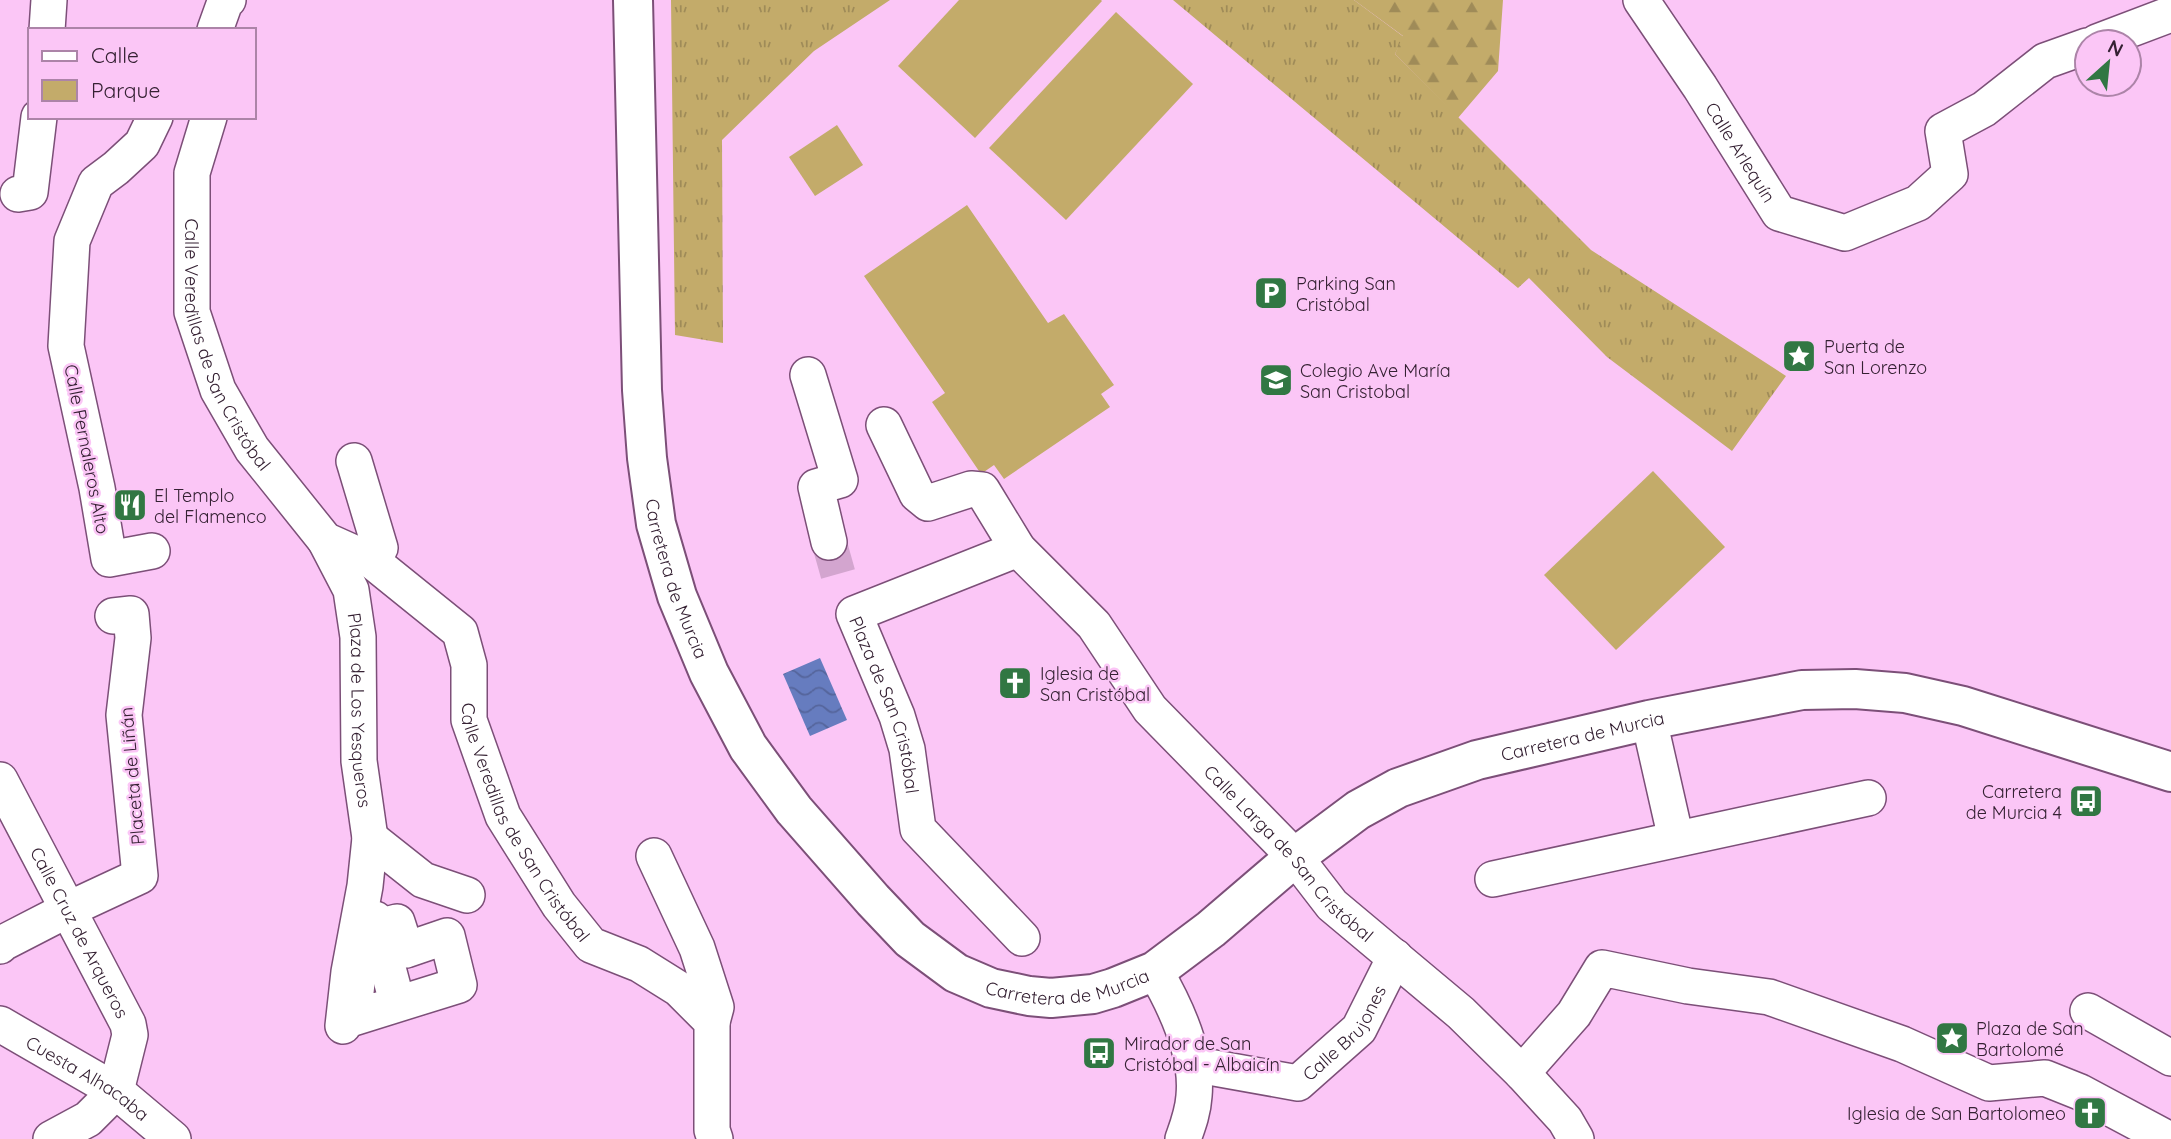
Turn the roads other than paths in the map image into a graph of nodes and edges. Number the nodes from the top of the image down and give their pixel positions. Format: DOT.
graph roads {
  1 [pos="49,0"];
  2 [pos="228,0"];
  3 [pos="242,0"];
  4 [pos="633,0"];
  5 [pos="1641,0"];
  6 [pos="2171,14"];
  7 [pos="47,28"];
  8 [pos="216,28"];
  9 [pos="236,28"];
  10 [pos="2134,28"];
  11 [pos="2073,51"];
  12 [pos="38,119"];
  13 [pos="154,119"];
  14 [pos="208,119"];
  15 [pos="18,194"];
  16 [pos="808,375"];
  17 [pos="884,425"];
  18 [pos="354,461"];
  19 [pos="325,540"];
  20 [pos="829,542"];
  21 [pos="1018,549"];
  22 [pos="152,551"];
  23 [pos="372,561"];
  24 [pos="113,616"];
  25 [pos="1652,733"];
  26 [pos="2171,772"];
  27 [pos="0,780"];
  28 [pos="1868,798"];
  29 [pos="370,838"];
  30 [pos="1676,839"];
  31 [pos="654,856"];
  32 [pos="1295,857"];
  33 [pos="1493,879"];
  34 [pos="365,886"];
  35 [pos="467,895"];
  36 [pos="67,909"];
  37 [pos="1022,938"];
  38 [pos="0,946"];
  39 [pos="1395,957"];
  40 [pos="1156,971"];
  41 [pos="393,987"];
  42 [pos="2088,1011"];
  43 [pos="712,1022"];
  44 [pos="0,1024"];
  45 [pos="343,1026"];
  46 [pos="2171,1058"];
  47 [pos="1192,1064"];
  48 [pos="1522,1073"];
  49 [pos="116,1091"];
  50 [pos="51,1139"];
  51 [pos="173,1139"];
  52 [pos="715,1139"];
  53 [pos="1183,1139"];
  54 [pos="1576,1139"];
  55 [pos="2168,1139"];
  1 -- 7 [label="street"];
  2 -- 8 [label="street"];
  3 -- 9 [label="street"];
  4 -- 40 [label="main road, Carretera de Murcia"];
  5 -- 11 [label="street, Calle Arlequín"];
  6 -- 10 [label="street"];
  12 -- 15 [label="street"];
  13 -- 22 [label="street, Calle Pernaleros Alto"];
  14 -- 19 [label="street, Calle Veredillas de San Cristóbal"];
  16 -- 20 [label="street"];
  17 -- 21 [label="street"];
  18 -- 23 [label="street"];
  19 -- 23 [label="street, Calle Veredillas de San Cristóbal"];
  19 -- 29 [label="street, Plaza de Los Yesqueros"];
  21 -- 32 [label="street, Calle Larga de San Cristóbal"];
  21 -- 37 [label="street, Plaza de San Cristóbal"];
  23 -- 43 [label="street, Calle Veredillas de San Cristóbal"];
  24 -- 36 [label="street, Placeta de Liñán"];
  25 -- 26 [label="main road, Carretera de Murcia"];
  25 -- 30 [label="street"];
  25 -- 32 [label="main road, Carretera de Murcia"];
  27 -- 36 [label="street, Calle Cruz de Arqueros"];
  28 -- 30 [label="street"];
  29 -- 34 [label="street, Plaza de Los Yesqueros"];
  29 -- 35 [label="street"];
  30 -- 33 [label="street"];
  31 -- 43 [label="street"];
  32 -- 39 [label="street, Calle Larga de San Cristóbal"];
  32 -- 40 [label="main road, Carretera de Murcia"];
  34 -- 41 [label="street, Plaza de Los Yesqueros"];
  34 -- 45 [label="street, Plaza de Los Yesqueros"];
  36 -- 38 [label="street"];
  36 -- 49 [label="street, Calle Cruz de Arqueros"];
  39 -- 47 [label="street, Calle Brujones"];
  39 -- 48 [label="street, Calle Larga de San Cristóbal"];
  40 -- 47 [label="street"];
  42 -- 46 [label="street"];
  43 -- 52 [label="street"];
  44 -- 49 [label="street, Cuesta Alhacaba"];
  47 -- 53 [label="street"];
  48 -- 54 [label="street, Calle Larga de San Cristóbal"];
  48 -- 55 [label="street"];
  49 -- 50 [label="street"];
  49 -- 51 [label="street, Cuesta Alhacaba"];
}
